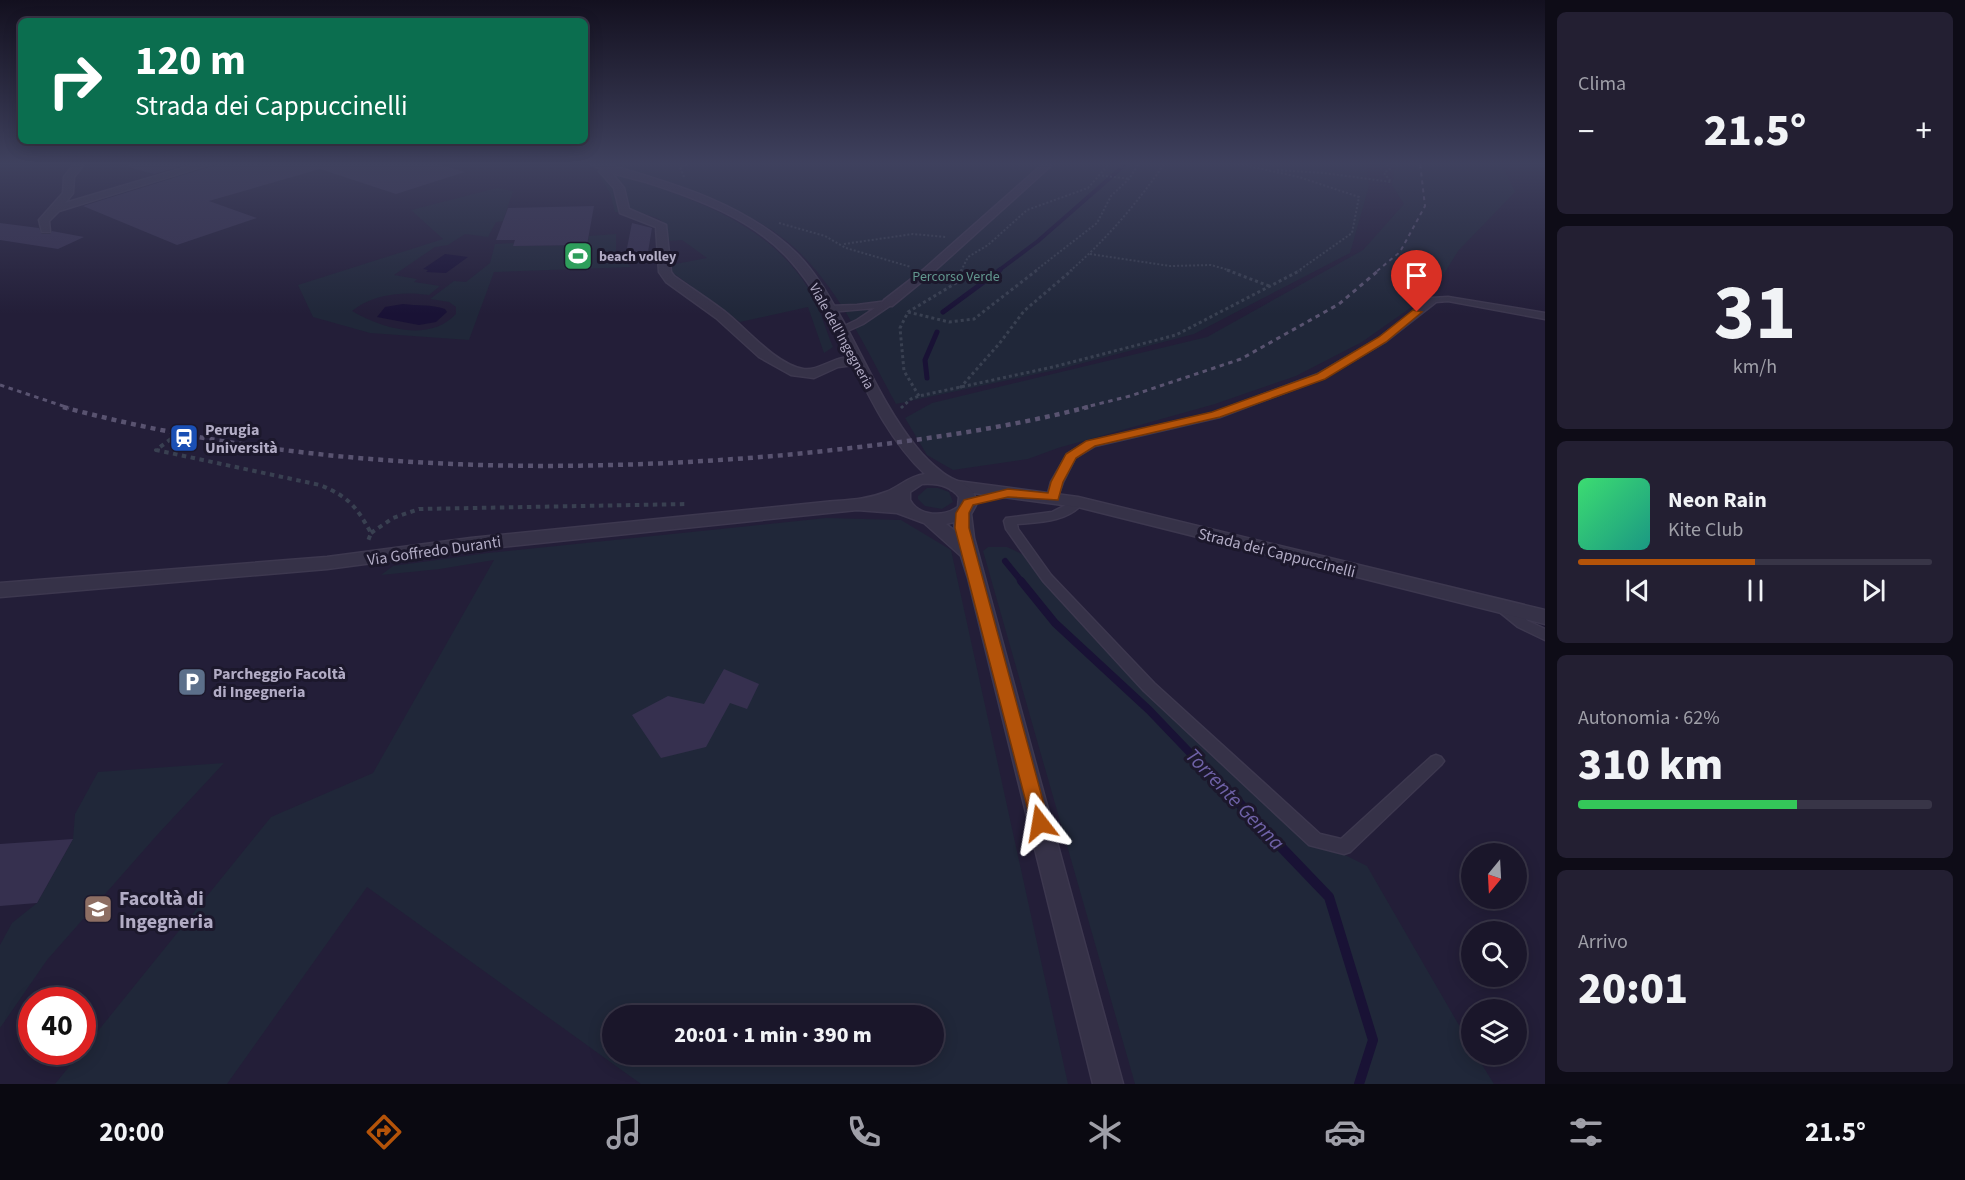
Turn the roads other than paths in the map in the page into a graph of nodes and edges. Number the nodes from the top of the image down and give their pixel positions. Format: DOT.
graph roads {
  1 [pos="50,214"];
  2 [pos="631,214"];
  3 [pos="728,214"];
  4 [pos="991,214"];
  5 [pos="46,230"];
  6 [pos="888,303"];
  7 [pos="829,309"];
  8 [pos="1545,316"];
  9 [pos="841,331"];
  10 [pos="856,361"];
  11 [pos="912,452"];
  12 [pos="948,483"];
  13 [pos="906,487"];
  14 [pos="1008,493"];
  15 [pos="1053,497"];
  16 [pos="1078,502"];
  17 [pos="868,503"];
  18 [pos="965,508"];
  19 [pos="909,511"];
  20 [pos="930,519"];
  21 [pos="968,553"];
  22 [pos="0,590"];
  23 [pos="1502,608"];
  24 [pos="1545,617"];
  25 [pos="1545,636"];
  26 [pos="1436,761"];
  27 [pos="1108,1084"];
  1 -- 5 [label="street"];
  2 -- 10 [label="street"];
  3 -- 7 [label="street, Viale dell'Ingegneria"];
  4 -- 6 [label="street"];
  6 -- 7 [label="lane"];
  6 -- 9 [label="lane"];
  7 -- 9 [label="street, Viale dell'Ingegneria"];
  8 -- 15 [label="lane"];
  9 -- 10 [label="street, Viale dell'Ingegneria"];
  10 -- 11 [label="street, Viale dell'Ingegneria"];
  11 -- 12 [label="street, Viale dell'Ingegneria"];
  11 -- 13 [label="street"];
  12 -- 13 [label="street"];
  12 -- 14 [label="street, Strada dei Cappuccinelli"];
  12 -- 18 [label="street"];
  13 -- 17 [label="street, Via Goffredo Duranti"];
  13 -- 19 [label="street"];
  14 -- 15 [label="street, Strada dei Cappuccinelli"];
  14 -- 18 [label="street, Strada dei Cappuccinelli"];
  15 -- 16 [label="street, Strada dei Cappuccinelli"];
  16 -- 23 [label="street, Strada dei Cappuccinelli"];
  16 -- 26 [label="lane"];
  17 -- 19 [label="street, Via Goffredo Duranti"];
  17 -- 22 [label="street, Via Goffredo Duranti"];
  18 -- 20 [label="street"];
  18 -- 21 [label="street"];
  19 -- 20 [label="street"];
  20 -- 21 [label="street"];
  21 -- 27 [label="street"];
  23 -- 24 [label="street, Strada dei Cappuccinelli"];
  23 -- 25 [label="lane"];
}
